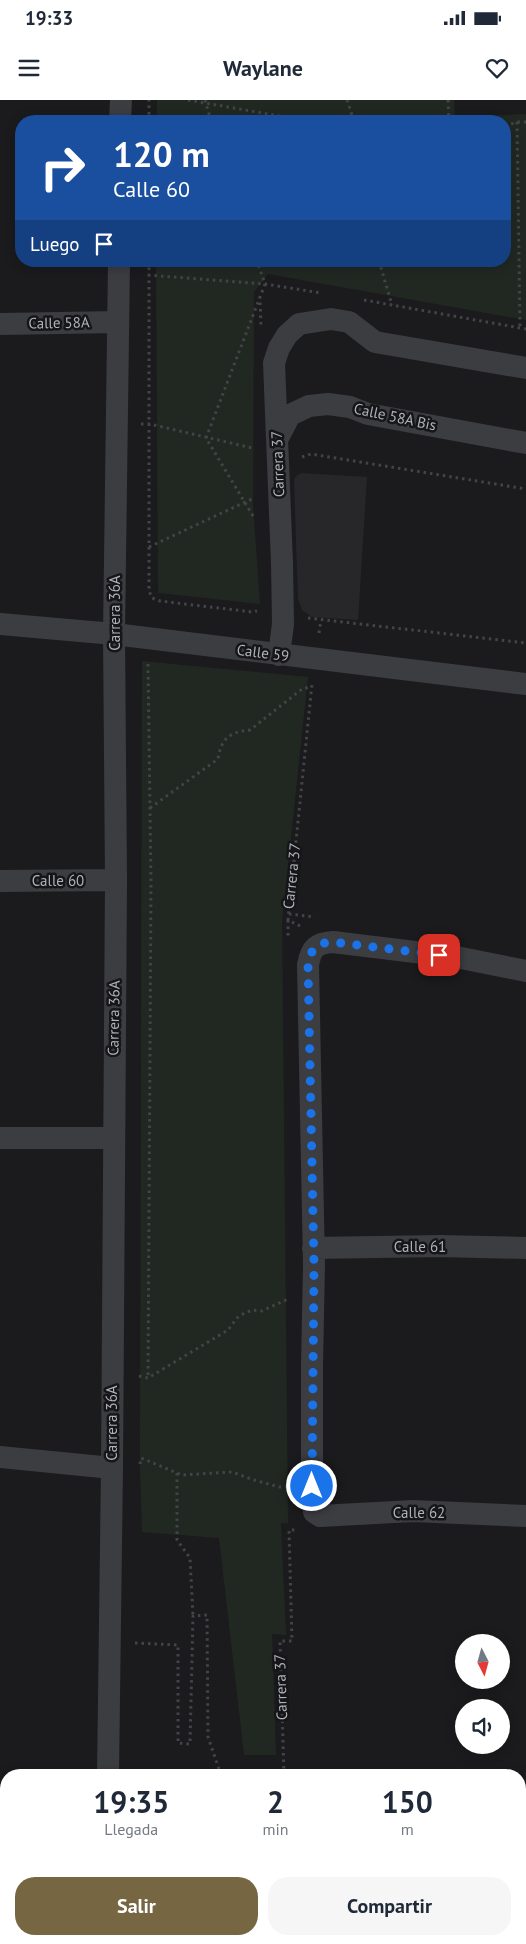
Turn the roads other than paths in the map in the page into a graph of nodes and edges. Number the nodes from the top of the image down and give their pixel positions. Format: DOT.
graph roads {
  1 [pos="121,100"];
  2 [pos="120,115"];
  3 [pos="119,267"];
  4 [pos="118,322"];
  5 [pos="0,324"];
  6 [pos="526,368"];
  7 [pos="278,438"];
  8 [pos="526,443"];
  9 [pos="0,624"];
  10 [pos="114,634"];
  11 [pos="279,655"];
  12 [pos="526,684"];
  13 [pos="116,880"];
  14 [pos="0,881"];
  15 [pos="526,971"];
  16 [pos="0,1138"];
  17 [pos="113,1138"];
  18 [pos="313,1248"];
  19 [pos="526,1248"];
  20 [pos="0,1457"];
  21 [pos="112,1468"];
  22 [pos="526,1516"];
  23 [pos="108,1769"];
  1 -- 2 [label="street"];
  3 -- 4 [label="street, Carrera 36A"];
  4 -- 5 [label="street, Calle 58A"];
  4 -- 10 [label="street, Carrera 36A"];
  6 -- 7 [label="street, Carrera 37"];
  7 -- 8 [label="street, Calle 58A Bis"];
  7 -- 11 [label="street, Carrera 37"];
  9 -- 10 [label="street, Calle 59"];
  10 -- 11 [label="street, Calle 59"];
  10 -- 13 [label="street, Carrera 36A"];
  11 -- 12 [label="street, Calle 59"];
  13 -- 14 [label="street, Calle 60"];
  13 -- 17 [label="street, Carrera 36A"];
  15 -- 18 [label="street"];
  16 -- 17 [label="street"];
  17 -- 21 [label="street, Carrera 36A"];
  18 -- 19 [label="street, Calle 61"];
  18 -- 22 [label="street, Calle 62"];
  20 -- 21 [label="street"];
  21 -- 23 [label="street, Carrera 36A"];
}
